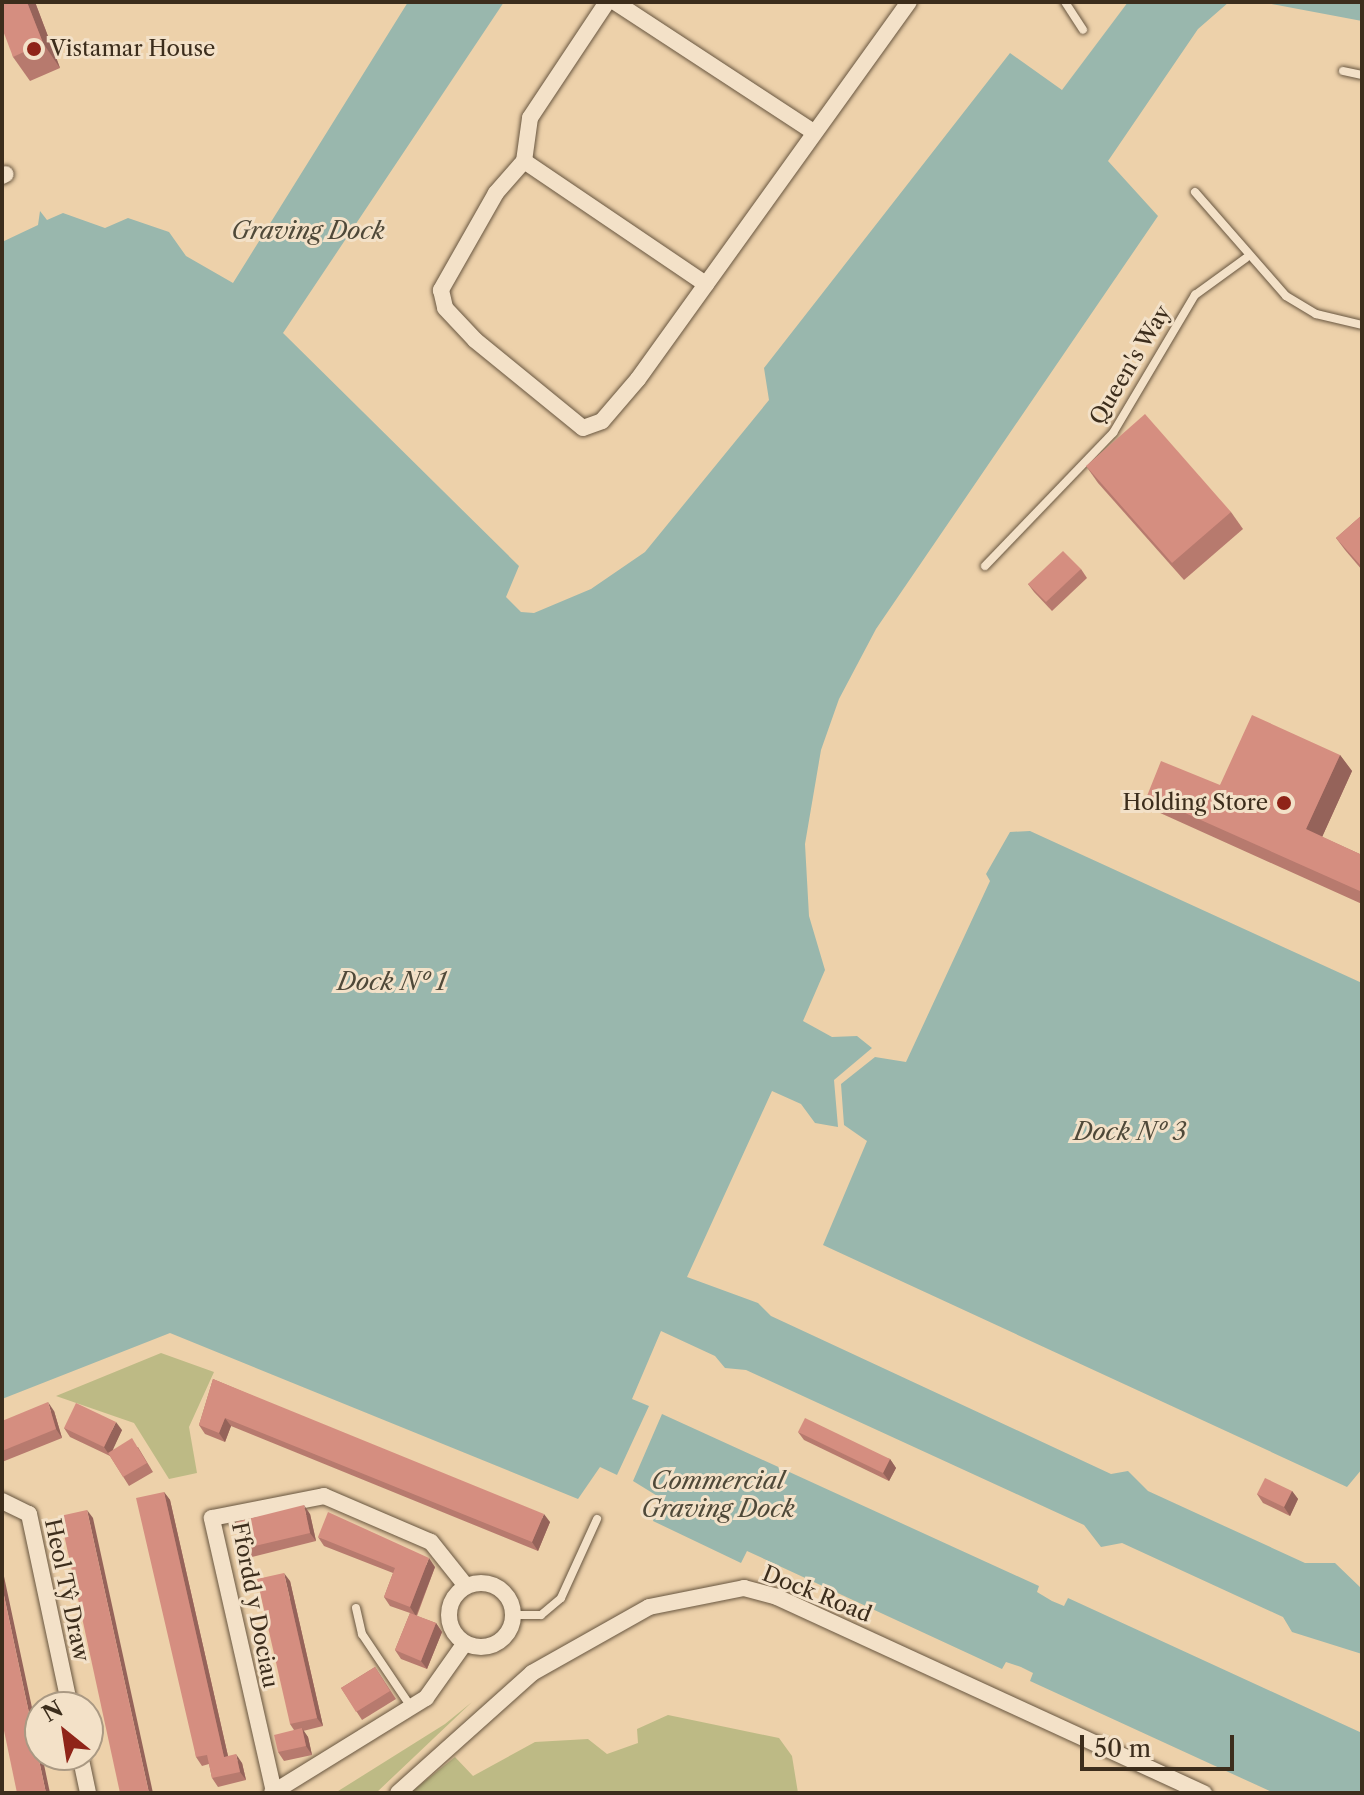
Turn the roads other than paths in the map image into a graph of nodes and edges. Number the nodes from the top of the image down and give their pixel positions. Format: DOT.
graph roads {
  1 [pos="607,2"];
  2 [pos="615,2"];
  3 [pos="909,2"];
  4 [pos="1065,2"];
  5 [pos="1083,30"];
  6 [pos="1343,71"];
  7 [pos="1362,75"];
  8 [pos="814,132"];
  9 [pos="524,161"];
  10 [pos="1195,192"];
  11 [pos="1246,258"];
  12 [pos="706,284"];
  13 [pos="1362,325"];
  14 [pos="985,566"];
  15 [pos="2,1501"];
  16 [pos="597,1519"];
  17 [pos="466,1586"];
  18 [pos="356,1608"];
  19 [pos="513,1615"];
  20 [pos="465,1643"];
  21 [pos="67,1691"];
  22 [pos="412,1708"];
  23 [pos="83,1771"];
  24 [pos="88,1793"];
  25 [pos="273,1793"];
  26 [pos="398,1793"];
  27 [pos="1204,1793"];
  1 -- 9 [label="street"];
  2 -- 8 [label="street"];
  3 -- 8 [label="street"];
  4 -- 5 [label="lane"];
  6 -- 7 [label="lane"];
  8 -- 12 [label="street"];
  9 -- 12 [label="street"];
  9 -- 12 [label="street"];
  10 -- 11 [label="lane"];
  11 -- 13 [label="lane"];
  11 -- 14 [label="lane, Queen's Way"];
  15 -- 21 [label="street, Heol Tŷ Draw"];
  16 -- 19 [label="lane"];
  17 -- 19 [label="street"];
  17 -- 20 [label="street"];
  17 -- 25 [label="street, Ffordd y Dociau"];
  18 -- 22 [label="lane"];
  19 -- 20 [label="street"];
  20 -- 22 [label="street, Ffordd y Dociau"];
  22 -- 25 [label="street, Ffordd y Dociau"];
  23 -- 24 [label="street"];
  26 -- 27 [label="street, Dock Road"];
}
